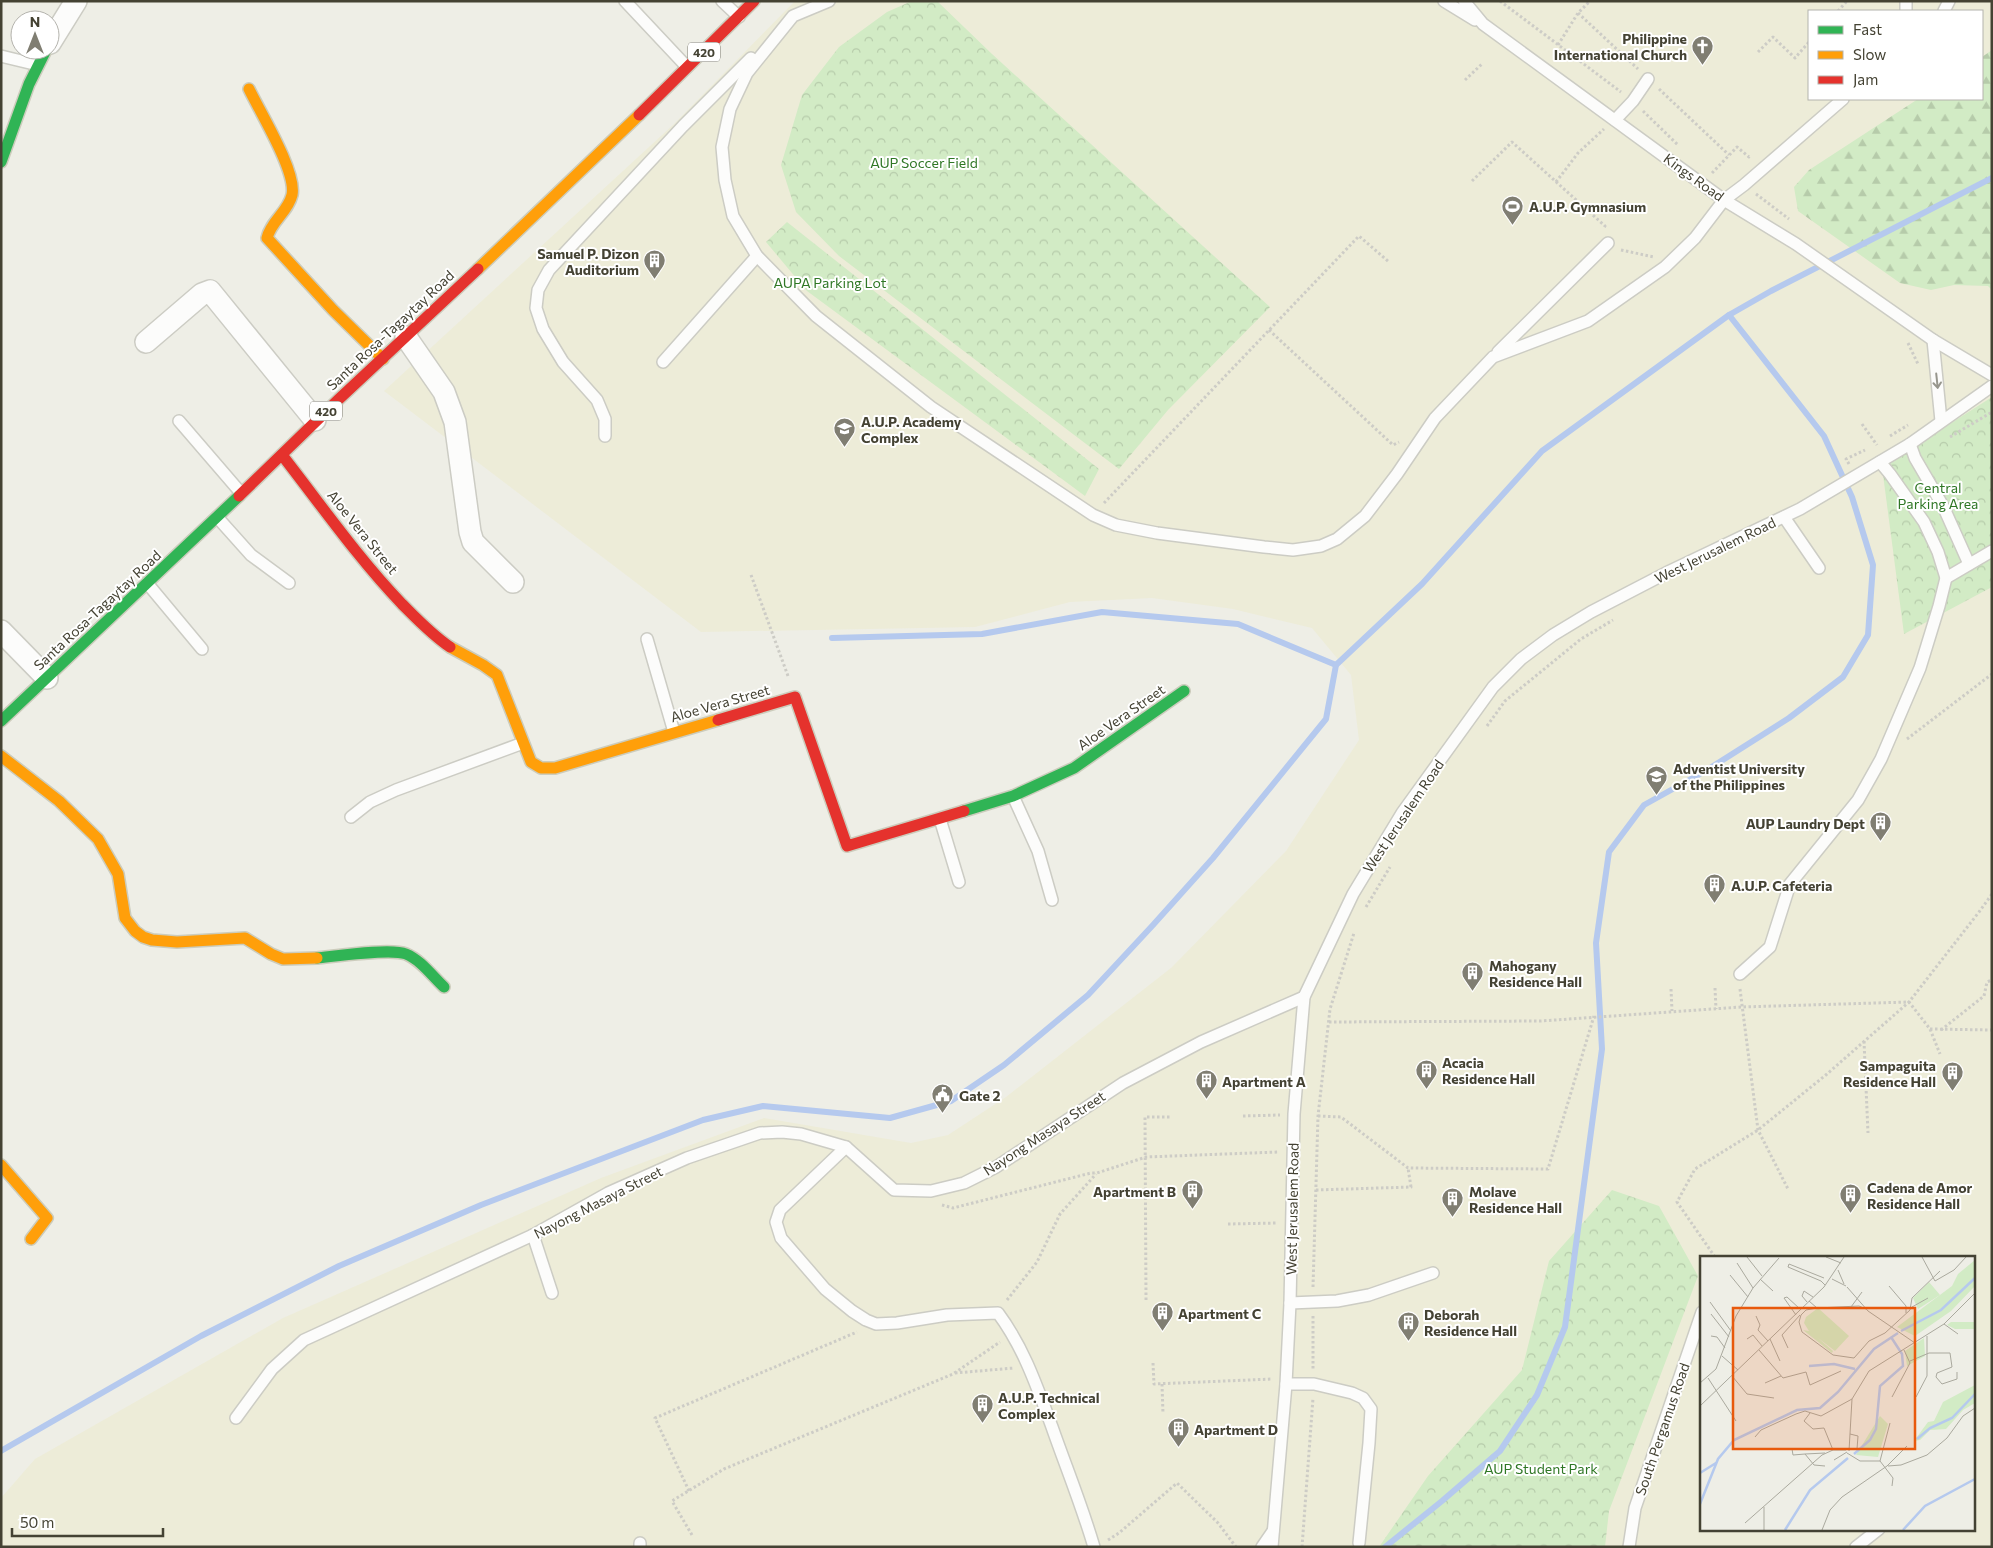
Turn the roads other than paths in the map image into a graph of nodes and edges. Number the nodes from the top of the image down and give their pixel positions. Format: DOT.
graph roads {
  1 [pos="76,1"];
  2 [pos="625,1"];
  3 [pos="722,1"];
  4 [pos="754,1"];
  5 [pos="829,1"];
  6 [pos="1444,1"];
  7 [pos="1464,1"];
  8 [pos="793,16"];
  9 [pos="739,17"];
  10 [pos="1483,24"];
  11 [pos="60,27"];
  12 [pos="1,56"];
  13 [pos="41,60"];
  14 [pos="39,65"];
  15 [pos="688,68"];
  16 [pos="1648,79"];
  17 [pos="249,89"];
  18 [pos="1842,100"];
  19 [pos="1615,120"];
  20 [pos="1,162"];
  21 [pos="1724,200"];
  22 [pos="1608,243"];
  23 [pos="757,256"];
  24 [pos="406,337"];
  25 [pos="1933,340"];
  26 [pos="146,342"];
  27 [pos="1493,357"];
  28 [pos="383,359"];
  29 [pos="663,362"];
  30 [pos="1992,375"];
  31 [pos="1992,386"];
  32 [pos="178,420"];
  33 [pos="315,420"];
  34 [pos="1941,420"];
  35 [pos="605,436"];
  36 [pos="1910,444"];
  37 [pos="282,455"];
  38 [pos="1880,462"];
  39 [pos="241,494"];
  40 [pos="217,517"];
  41 [pos="1784,517"];
  42 [pos="1992,550"];
  43 [pos="1969,564"];
  44 [pos="1820,568"];
  45 [pos="1946,578"];
  46 [pos="147,582"];
  47 [pos="513,582"];
  48 [pos="289,583"];
  49 [pos="1,631"];
  50 [pos="647,639"];
  51 [pos="202,649"];
  52 [pos="47,678"];
  53 [pos="1184,691"];
  54 [pos="1,721"];
  55 [pos="674,732"];
  56 [pos="524,742"];
  57 [pos="1,756"];
  58 [pos="1013,796"];
  59 [pos="351,817"];
  60 [pos="939,817"];
  61 [pos="959,882"];
  62 [pos="1052,900"];
  63 [pos="1740,974"];
  64 [pos="444,987"];
  65 [pos="1304,997"];
  66 [pos="846,1147"];
  67 [pos="1,1165"];
  68 [pos="533,1235"];
  69 [pos="31,1239"];
  70 [pos="1434,1274"];
  71 [pos="552,1293"];
  72 [pos="1290,1303"];
  73 [pos="1700,1318"];
  74 [pos="1286,1381"];
  75 [pos="236,1418"];
  76 [pos="1878,1530"];
  77 [pos="1274,1531"];
  78 [pos="1359,1543"];
  79 [pos="1099,1544"];
  80 [pos="1262,1547"];
  81 [pos="1272,1547"];
  82 [pos="1629,1547"];
  83 [pos="1856,1547"];
  1 -- 11 [label="street"];
  2 -- 15 [label="lane"];
  3 -- 9 [label="lane"];
  4 -- 9 [label="street, Santa Rosa-Tagaytay Road / 420"];
  5 -- 8 [label="lane"];
  6 -- 10 [label="lane"];
  7 -- 10 [label="lane, Kings Road"];
  8 -- 23 [label="lane"];
  8 -- 35 [label="lane"];
  9 -- 15 [label="street, Santa Rosa-Tagaytay Road / 420"];
  10 -- 19 [label="lane, Kings Road"];
  12 -- 14 [label="lane"];
  13 -- 14 [label="street"];
  14 -- 20 [label="street"];
  15 -- 24 [label="street, Santa Rosa-Tagaytay Road / 420"];
  16 -- 19 [label="lane"];
  17 -- 28 [label="street"];
  18 -- 21 [label="lane"];
  19 -- 21 [label="lane, Kings Road"];
  21 -- 25 [label="lane, Kings Road"];
  21 -- 27 [label="lane"];
  22 -- 27 [label="lane"];
  23 -- 27 [label="lane"];
  23 -- 29 [label="lane"];
  24 -- 28 [label="street, Santa Rosa-Tagaytay Road / 420"];
  24 -- 47 [label="street"];
  25 -- 30 [label="lane, Kings Road"];
  25 -- 34 [label="lane, one-way"];
  26 -- 33 [label="street"];
  28 -- 33 [label="street, Santa Rosa-Tagaytay Road / 420"];
  31 -- 34 [label="lane, West Jerusalem Road"];
  32 -- 39 [label="lane"];
  33 -- 37 [label="street, Santa Rosa-Tagaytay Road / 420"];
  34 -- 36 [label="lane, West Jerusalem Road"];
  36 -- 38 [label="lane, West Jerusalem Road"];
  36 -- 43 [label="lane"];
  37 -- 39 [label="street, Santa Rosa-Tagaytay Road / 420"];
  37 -- 56 [label="street, Aloe Vera Street"];
  38 -- 41 [label="lane, West Jerusalem Road"];
  38 -- 45 [label="lane"];
  39 -- 40 [label="street, Santa Rosa-Tagaytay Road / 420"];
  40 -- 46 [label="street, Santa Rosa-Tagaytay Road / 420"];
  40 -- 48 [label="lane"];
  41 -- 44 [label="lane"];
  41 -- 65 [label="lane, West Jerusalem Road"];
  42 -- 43 [label="lane"];
  43 -- 45 [label="lane"];
  45 -- 63 [label="lane"];
  46 -- 51 [label="lane"];
  46 -- 52 [label="street, Santa Rosa-Tagaytay Road / 420"];
  49 -- 52 [label="street"];
  50 -- 55 [label="lane"];
  52 -- 54 [label="street, Santa Rosa-Tagaytay Road / 420"];
  53 -- 58 [label="street, Aloe Vera Street"];
  55 -- 56 [label="street, Aloe Vera Street"];
  55 -- 60 [label="street, Aloe Vera Street"];
  56 -- 59 [label="lane"];
  57 -- 64 [label="street"];
  58 -- 60 [label="street, Aloe Vera Street"];
  58 -- 62 [label="lane"];
  60 -- 61 [label="lane"];
  65 -- 66 [label="lane, Nayong Masaya Street"];
  65 -- 72 [label="lane, West Jerusalem Road"];
  66 -- 68 [label="lane, Nayong Masaya Street"];
  66 -- 79 [label="lane"];
  67 -- 69 [label="street"];
  68 -- 71 [label="lane"];
  68 -- 75 [label="lane, Nayong Masaya Street"];
  70 -- 72 [label="lane"];
  72 -- 74 [label="lane, West Jerusalem Road"];
  73 -- 82 [label="lane, South Pergamus Road"];
  74 -- 77 [label="lane, West Jerusalem Road"];
  74 -- 78 [label="lane"];
  76 -- 83 [label="lane"];
  77 -- 80 [label="lane"];
  77 -- 81 [label="lane, West Jerusalem Road"];
}
